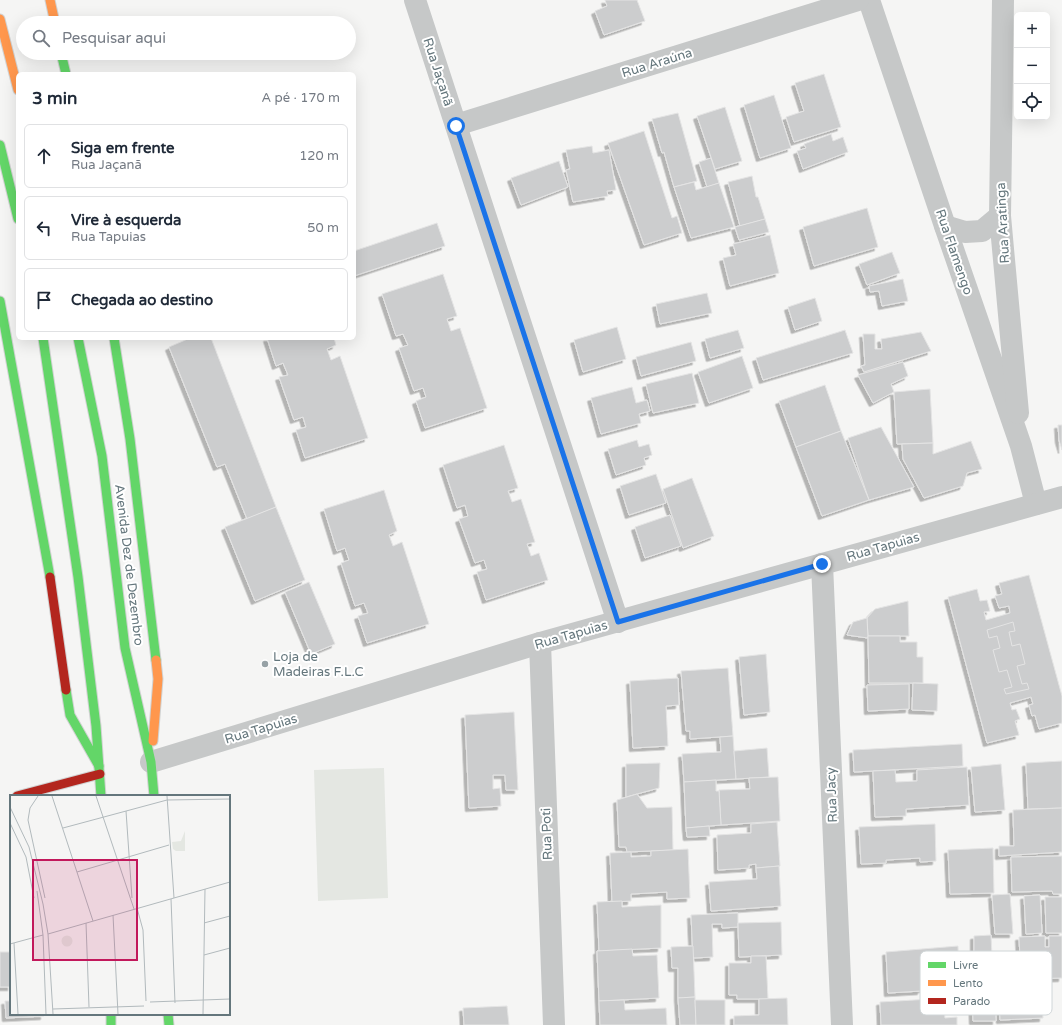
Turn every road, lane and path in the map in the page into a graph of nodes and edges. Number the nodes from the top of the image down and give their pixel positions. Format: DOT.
graph roads {
  1 [pos="50,0"];
  2 [pos="415,0"];
  3 [pos="858,0"];
  4 [pos="869,0"];
  5 [pos="1004,0"];
  6 [pos="53,16"];
  7 [pos="0,19"];
  8 [pos="63,60"];
  9 [pos="66,72"];
  10 [pos="16,82"];
  11 [pos="456,126"];
  12 [pos="0,145"];
  13 [pos="16,211"];
  14 [pos="1000,216"];
  15 [pos="945,226"];
  16 [pos="0,301"];
  17 [pos="43,340"];
  18 [pos="78,340"];
  19 [pos="114,340"];
  20 [pos="1022,446"];
  21 [pos="1062,497"];
  22 [pos="1036,504"];
  23 [pos="822,564"];
  24 [pos="618,622"];
  25 [pos="540,643"];
  26 [pos="151,762"];
  27 [pos="100,770"];
  28 [pos="20,795"];
  29 [pos="101,795"];
  30 [pos="154,795"];
  31 [pos="168,1015"];
  32 [pos="169,1025"];
  33 [pos="554,1025"];
  34 [pos="842,1025"];
  1 -- 6 [label="main road"];
  2 -- 11 [label="street, Rua Jaçanã"];
  3 -- 11 [label="street, Rua Araúna"];
  4 -- 15 [label="street, Rua Flamengo"];
  5 -- 14 [label="street, Rua Aratinga"];
  7 -- 10 [label="main road"];
  8 -- 9 [label="main road"];
  11 -- 24 [label="street, Rua Jaçanã"];
  12 -- 13 [label="main road"];
  14 -- 15 [label="street"];
  14 -- 20 [label="street, Rua Aratinga"];
  15 -- 20 [label="street, Rua Flamengo"];
  16 -- 27 [label="main road"];
  17 -- 27 [label="main road"];
  18 -- 26 [label="main road, Avenida Dez de Dezembro"];
  19 -- 26 [label="main road"];
  20 -- 22 [label="street, Rua Flamengo"];
  21 -- 22 [label="street, Rua Tapuias"];
  22 -- 23 [label="street, Rua Tapuias"];
  23 -- 24 [label="street, Rua Tapuias"];
  23 -- 34 [label="street, Rua Jacy"];
  24 -- 25 [label="street, Rua Tapuias"];
  25 -- 26 [label="street, Rua Tapuias"];
  25 -- 33 [label="street, Rua Poti"];
  26 -- 30 [label="main road, Avenida Dez de Dezembro"];
  27 -- 28 [label="main road"];
  27 -- 29 [label="main road"];
  31 -- 32 [label="main road"];
}
